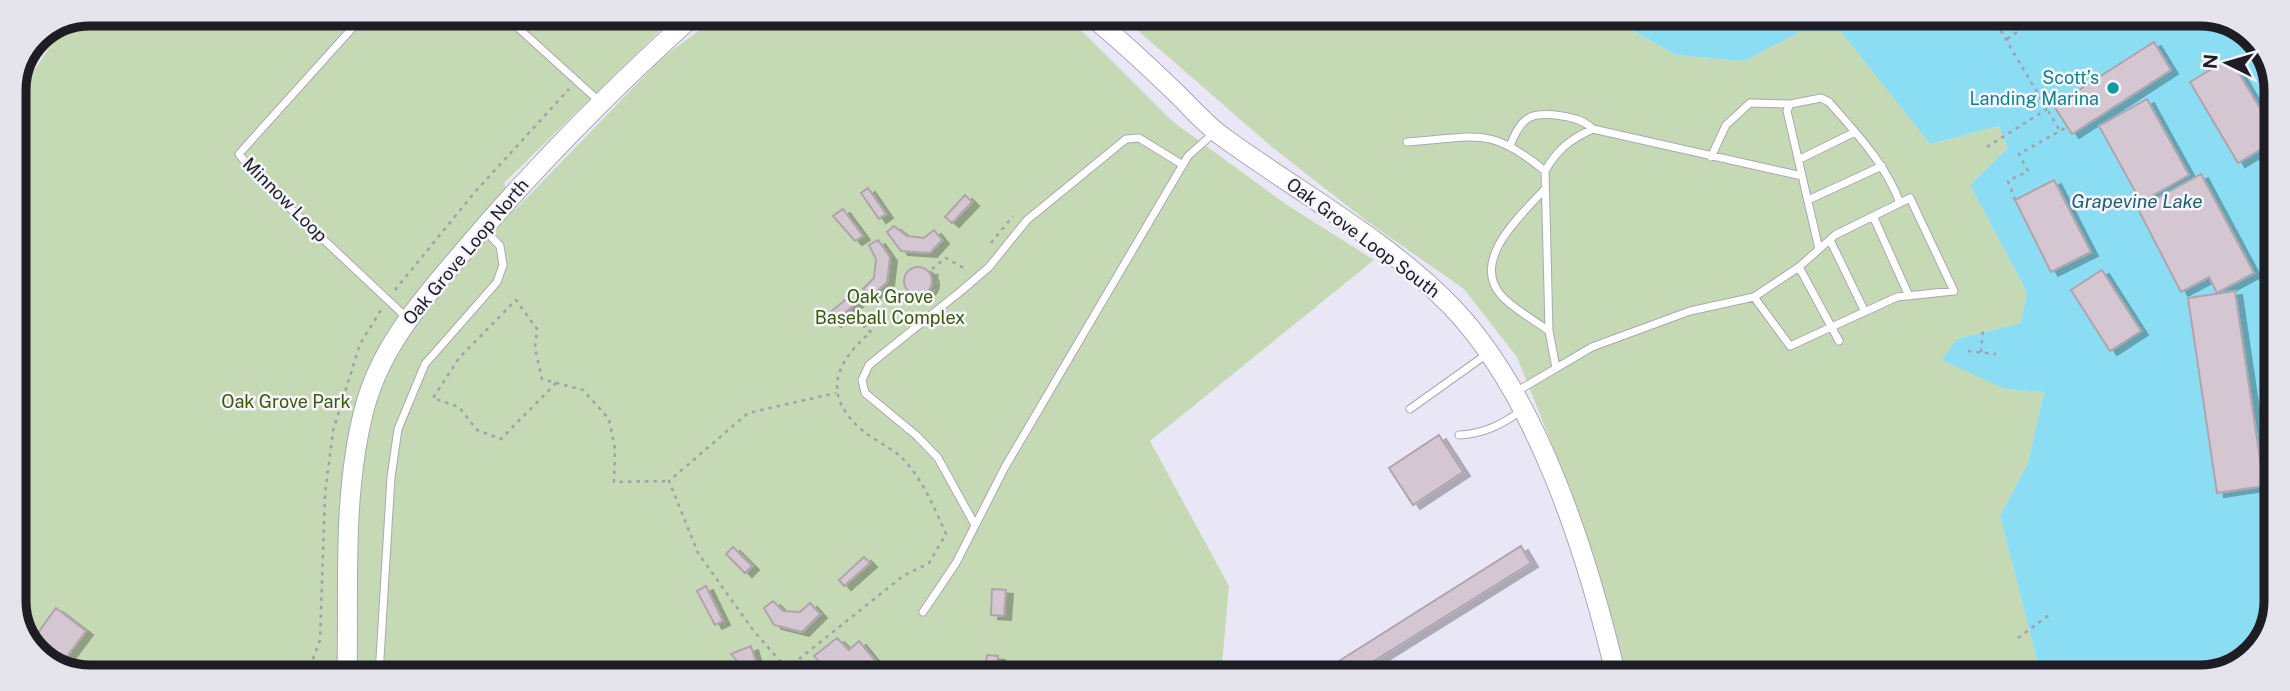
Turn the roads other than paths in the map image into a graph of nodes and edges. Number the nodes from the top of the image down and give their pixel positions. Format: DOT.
graph roads {
  1 [pos="354,26"];
  2 [pos="516,26"];
  3 [pos="682,26"];
  4 [pos="1104,26"];
  5 [pos="601,103"];
  6 [pos="1788,108"];
  7 [pos="1593,129"];
  8 [pos="1216,132"];
  9 [pos="1855,132"];
  10 [pos="1407,142"];
  11 [pos="1510,146"];
  12 [pos="1711,158"];
  13 [pos="1798,160"];
  14 [pos="1183,165"];
  15 [pos="1882,166"];
  16 [pos="1545,171"];
  17 [pos="1802,176"];
  18 [pos="1544,190"];
  19 [pos="1808,200"];
  20 [pos="1900,203"];
  21 [pos="1873,216"];
  22 [pos="483,228"];
  23 [pos="1830,240"];
  24 [pos="1819,249"];
  25 [pos="1799,267"];
  26 [pos="1909,296"];
  27 [pos="1754,297"];
  28 [pos="1864,310"];
  29 [pos="407,318"];
  30 [pos="1831,326"];
  31 [pos="1549,331"];
  32 [pos="1839,341"];
  33 [pos="1490,351"];
  34 [pos="1556,368"];
  35 [pos="1518,401"];
  36 [pos="1410,410"];
  37 [pos="1459,435"];
  38 [pos="975,525"];
  39 [pos="923,612"];
  40 [pos="347,665"];
  41 [pos="380,665"];
  42 [pos="1613,665"];
  1 -- 29 [label="lane, Minnow Loop"];
  2 -- 5 [label="lane"];
  3 -- 5 [label="street, Oak Grove Loop North"];
  4 -- 8 [label="street, Oak Grove Loop South"];
  5 -- 22 [label="street, Oak Grove Loop North"];
  6 -- 9 [label="lane"];
  6 -- 12 [label="lane"];
  6 -- 13 [label="lane"];
  7 -- 11 [label="lane"];
  7 -- 12 [label="lane"];
  7 -- 16 [label="lane"];
  8 -- 14 [label="lane"];
  8 -- 33 [label="street, Oak Grove Loop South"];
  9 -- 13 [label="lane"];
  9 -- 15 [label="lane"];
  10 -- 11 [label="lane"];
  11 -- 16 [label="lane"];
  12 -- 17 [label="lane"];
  13 -- 17 [label="lane"];
  14 -- 38 [label="lane"];
  14 -- 38 [label="lane"];
  15 -- 19 [label="lane"];
  15 -- 20 [label="lane"];
  16 -- 18 [label="lane"];
  17 -- 19 [label="lane"];
  18 -- 31 [label="lane"];
  18 -- 31 [label="lane"];
  19 -- 24 [label="lane"];
  20 -- 21 [label="lane"];
  20 -- 26 [label="lane"];
  21 -- 23 [label="lane"];
  21 -- 26 [label="lane"];
  22 -- 29 [label="street, Oak Grove Loop North"];
  22 -- 41 [label="lane"];
  23 -- 24 [label="lane"];
  23 -- 28 [label="lane"];
  24 -- 25 [label="lane"];
  25 -- 27 [label="lane"];
  25 -- 30 [label="lane"];
  26 -- 28 [label="lane"];
  27 -- 30 [label="lane"];
  27 -- 34 [label="lane"];
  28 -- 30 [label="lane"];
  29 -- 40 [label="street, Oak Grove Loop North"];
  30 -- 32 [label="lane"];
  31 -- 34 [label="lane"];
  33 -- 35 [label="street, Oak Grove Loop South"];
  33 -- 36 [label="lane"];
  34 -- 35 [label="lane"];
  35 -- 37 [label="lane"];
  35 -- 42 [label="street, Oak Grove Loop South"];
  38 -- 39 [label="lane"];
}
